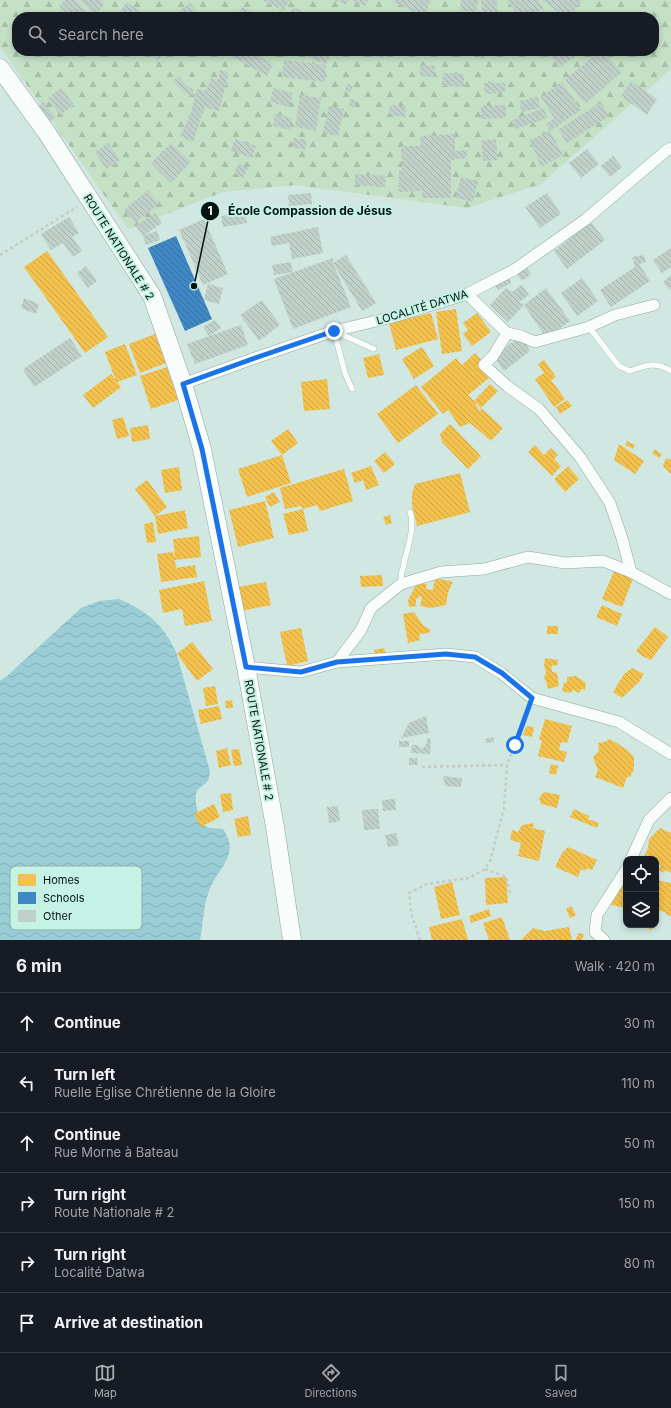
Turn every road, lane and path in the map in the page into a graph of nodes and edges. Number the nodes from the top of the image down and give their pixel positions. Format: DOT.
graph roads {
  1 [pos="0,68"];
  2 [pos="671,148"];
  3 [pos="89,199"];
  4 [pos="0,255"];
  5 [pos="467,294"];
  6 [pos="654,305"];
  7 [pos="589,327"];
  8 [pos="334,331"];
  9 [pos="507,333"];
  10 [pos="374,349"];
  11 [pos="671,371"];
  12 [pos="183,384"];
  13 [pos="352,389"];
  14 [pos="410,512"];
  15 [pos="630,572"];
  16 [pos="401,584"];
  17 [pos="671,594"];
  18 [pos="337,662"];
  19 [pos="246,667"];
  20 [pos="532,698"];
  21 [pos="671,754"];
  22 [pos="507,765"];
  23 [pos="422,767"];
  24 [pos="671,798"];
  25 [pos="632,856"];
  26 [pos="485,869"];
  27 [pos="623,875"];
  28 [pos="511,896"];
  29 [pos="292,940"];
  30 [pos="420,940"];
  31 [pos="604,940"];
  1 -- 3 [label="main road, ROUTE NATIONALE # 2"];
  2 -- 5 [label="street, LOCALITÉ DATWA"];
  3 -- 4 [label="path"];
  3 -- 12 [label="main road, ROUTE NATIONALE # 2"];
  5 -- 8 [label="street, LOCALITÉ DATWA"];
  5 -- 9 [label="street"];
  6 -- 7 [label="street"];
  7 -- 9 [label="street"];
  7 -- 11 [label="lane"];
  8 -- 10 [label="lane"];
  8 -- 12 [label="street, LOCALITÉ DATWA"];
  8 -- 13 [label="lane"];
  9 -- 15 [label="street"];
  12 -- 19 [label="main road, ROUTE NATIONALE # 2"];
  14 -- 16 [label="lane"];
  15 -- 16 [label="street"];
  15 -- 17 [label="street"];
  16 -- 18 [label="street"];
  18 -- 19 [label="street"];
  18 -- 20 [label="street"];
  19 -- 29 [label="main road, ROUTE NATIONALE # 2"];
  20 -- 21 [label="street"];
  20 -- 22 [label="path"];
  22 -- 23 [label="path"];
  22 -- 26 [label="path"];
  24 -- 25 [label="street"];
  26 -- 28 [label="path"];
  26 -- 30 [label="path"];
  27 -- 31 [label="street"];
}
